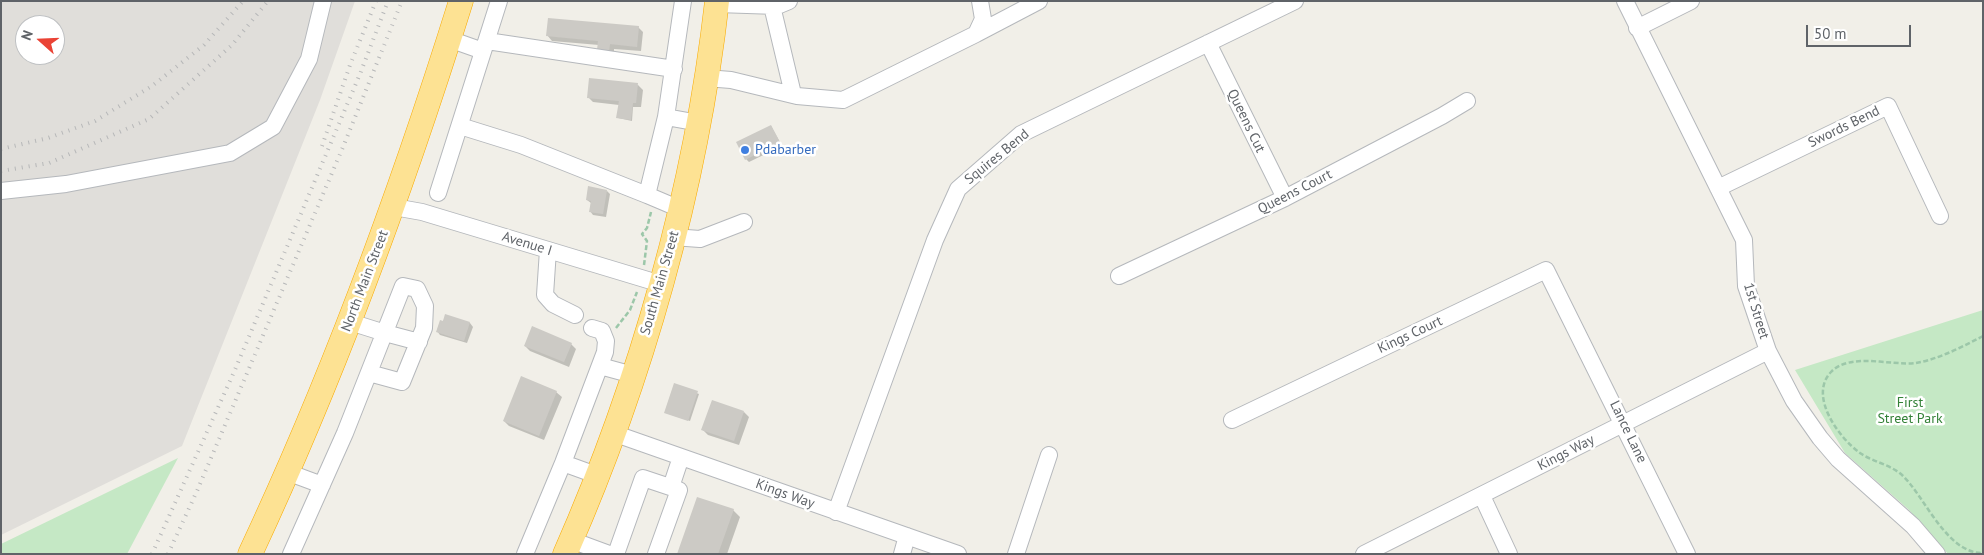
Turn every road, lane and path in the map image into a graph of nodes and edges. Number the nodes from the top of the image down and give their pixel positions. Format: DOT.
graph roads {
  1 [pos="323,1"];
  2 [pos="461,1"];
  3 [pos="499,1"];
  4 [pos="683,1"];
  5 [pos="789,1"];
  6 [pos="980,1"];
  7 [pos="1039,1"];
  8 [pos="1295,1"];
  9 [pos="1625,1"];
  10 [pos="1691,1"];
  11 [pos="717,3"];
  12 [pos="772,6"];
  13 [pos="1637,28"];
  14 [pos="976,34"];
  15 [pos="449,39"];
  16 [pos="1208,43"];
  17 [pos="485,46"];
  18 [pos="674,69"];
  19 [pos="706,78"];
  20 [pos="792,94"];
  21 [pos="1467,101"];
  22 [pos="666,117"];
  23 [pos="699,123"];
  24 [pos="460,126"];
  25 [pos="1718,188"];
  26 [pos="1,191"];
  27 [pos="438,193"];
  28 [pos="648,195"];
  29 [pos="1285,198"];
  30 [pos="394,206"];
  31 [pos="680,208"];
  32 [pos="1940,216"];
  33 [pos="744,222"];
  34 [pos="673,237"];
  35 [pos="548,250"];
  36 [pos="1119,276"];
  37 [pos="661,284"];
  38 [pos="1568,311"];
  39 [pos="575,315"];
  40 [pos="350,322"];
  41 [pos="592,328"];
  42 [pos="385,334"];
  43 [pos="1983,336"];
  44 [pos="419,342"];
  45 [pos="1768,351"];
  46 [pos="600,366"];
  47 [pos="369,373"];
  48 [pos="633,375"];
  49 [pos="1232,420"];
  50 [pos="1624,424"];
  51 [pos="613,433"];
  52 [pos="1049,455"];
  53 [pos="681,457"];
  54 [pos="563,463"];
  55 [pos="287,472"];
  56 [pos="596,475"];
  57 [pos="322,485"];
  58 [pos="671,487"];
  59 [pos="1482,496"];
  60 [pos="836,512"];
  61 [pos="907,536"];
  62 [pos="568,547"];
  63 [pos="1983,553"];
  64 [pos="250,554"];
  65 [pos="291,554"];
  66 [pos="526,554"];
  67 [pos="610,554"];
  68 [pos="616,554"];
  69 [pos="656,554"];
  70 [pos="902,554"];
  71 [pos="958,554"];
  72 [pos="1016,554"];
  73 [pos="1364,554"];
  74 [pos="1509,554"];
  75 [pos="1688,554"];
  76 [pos="1937,554"];
  1 -- 26 [label="street"];
  2 -- 15 [label="highway, North Main Street"];
  3 -- 17 [label="street"];
  4 -- 18 [label="street"];
  5 -- 12 [label="street"];
  6 -- 14 [label="street"];
  7 -- 14 [label="street"];
  8 -- 16 [label="street, Squires Bend"];
  9 -- 13 [label="street, 1st Street"];
  10 -- 13 [label="street"];
  11 -- 12 [label="street"];
  11 -- 19 [label="highway, South Main Street"];
  12 -- 20 [label="street"];
  13 -- 25 [label="street, 1st Street"];
  14 -- 20 [label="street"];
  15 -- 17 [label="street"];
  15 -- 30 [label="highway, North Main Street"];
  16 -- 29 [label="street, Queens Cut"];
  16 -- 60 [label="street, Squires Bend"];
  17 -- 18 [label="street"];
  17 -- 24 [label="street"];
  18 -- 22 [label="street"];
  19 -- 20 [label="street"];
  19 -- 23 [label="highway, South Main Street"];
  21 -- 29 [label="street, Queens Court"];
  22 -- 23 [label="street"];
  22 -- 28 [label="street"];
  23 -- 31 [label="highway, South Main Street"];
  24 -- 27 [label="street"];
  24 -- 28 [label="street"];
  25 -- 32 [label="street, Swords Bend"];
  25 -- 45 [label="street, 1st Street"];
  28 -- 31 [label="street"];
  29 -- 36 [label="street, Queens Court"];
  30 -- 35 [label="street, Avenue I"];
  30 -- 40 [label="highway, North Main Street"];
  31 -- 34 [label="highway, South Main Street"];
  33 -- 34 [label="street"];
  34 -- 37 [label="highway, South Main Street"];
  35 -- 37 [label="street, Avenue I"];
  35 -- 39 [label="street"];
  37 -- 48 [label="highway, South Main Street"];
  38 -- 49 [label="street, Kings Court"];
  38 -- 50 [label="street, Lance Lane"];
  40 -- 42 [label="street"];
  40 -- 55 [label="highway, North Main Street"];
  41 -- 46 [label="street"];
  42 -- 44 [label="street"];
  42 -- 44 [label="street"];
  42 -- 47 [label="street"];
  43 -- 63 [label="path"];
  44 -- 47 [label="street"];
  45 -- 50 [label="street, Kings Way"];
  45 -- 76 [label="street, 1st Street"];
  46 -- 48 [label="street"];
  46 -- 54 [label="street"];
  47 -- 57 [label="street"];
  48 -- 51 [label="highway, South Main Street"];
  50 -- 59 [label="street, Kings Way"];
  50 -- 75 [label="street, Lance Lane"];
  51 -- 53 [label="street, Kings Way"];
  51 -- 56 [label="highway, South Main Street"];
  52 -- 72 [label="street"];
  53 -- 58 [label="street"];
  53 -- 60 [label="street, Kings Way"];
  54 -- 56 [label="street"];
  54 -- 66 [label="street"];
  55 -- 57 [label="street"];
  55 -- 64 [label="highway, North Main Street"];
  56 -- 62 [label="highway, South Main Street"];
  57 -- 65 [label="street"];
  58 -- 68 [label="street"];
  58 -- 69 [label="street"];
  59 -- 73 [label="street, Kings Way"];
  59 -- 74 [label="street"];
  60 -- 61 [label="street, Kings Way"];
  61 -- 70 [label="street"];
  61 -- 71 [label="street, Kings Way"];
  62 -- 67 [label="street"];
}
